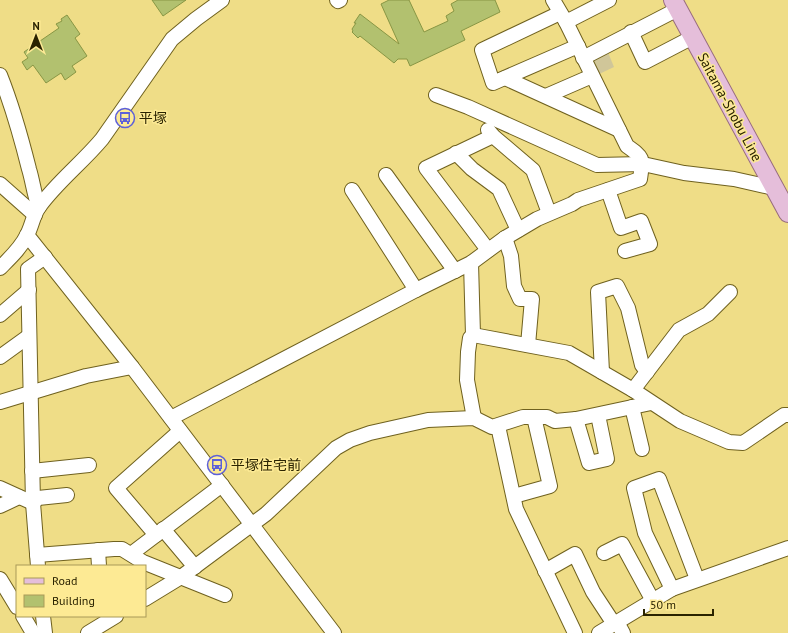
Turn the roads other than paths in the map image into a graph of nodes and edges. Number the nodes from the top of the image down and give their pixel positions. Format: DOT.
graph roads {
  1 [pos="222,0"];
  2 [pos="337,0"];
  3 [pos="340,0"];
  4 [pos="553,0"];
  5 [pos="609,0"];
  6 [pos="675,4"];
  7 [pos="563,18"];
  8 [pos="631,32"];
  9 [pos="693,37"];
  10 [pos="580,52"];
  11 [pos="0,75"];
  12 [pos="592,76"];
  13 [pos="505,78"];
  14 [pos="436,95"];
  15 [pos="546,96"];
  16 [pos="503,122"];
  17 [pos="619,130"];
  18 [pos="493,136"];
  19 [pos="456,153"];
  20 [pos="642,164"];
  21 [pos="386,175"];
  22 [pos="0,184"];
  23 [pos="774,188"];
  24 [pos="352,190"];
  25 [pos="608,190"];
  26 [pos="37,212"];
  27 [pos="788,213"];
  28 [pos="549,214"];
  29 [pos="518,230"];
  30 [pos="27,235"];
  31 [pos="505,238"];
  32 [pos="488,250"];
  33 [pos="625,250"];
  34 [pos="45,257"];
  35 [pos="471,263"];
  36 [pos="0,268"];
  37 [pos="455,271"];
  38 [pos="29,290"];
  39 [pos="416,290"];
  40 [pos="730,292"];
  41 [pos="0,314"];
  42 [pos="473,335"];
  43 [pos="29,336"];
  44 [pos="528,345"];
  45 [pos="0,357"];
  46 [pos="132,367"];
  47 [pos="602,372"];
  48 [pos="646,372"];
  49 [pos="633,390"];
  50 [pos="30,392"];
  51 [pos="0,402"];
  52 [pos="651,403"];
  53 [pos="632,407"];
  54 [pos="598,415"];
  55 [pos="788,415"];
  56 [pos="534,417"];
  57 [pos="171,418"];
  58 [pos="474,418"];
  59 [pos="576,419"];
  60 [pos="498,426"];
  61 [pos="180,431"];
  62 [pos="642,449"];
  63 [pos="89,465"];
  64 [pos="32,471"];
  65 [pos="222,485"];
  66 [pos="0,488"];
  67 [pos="67,495"];
  68 [pos="514,496"];
  69 [pos="19,497"];
  70 [pos="33,503"];
  71 [pos="0,506"];
  72 [pos="252,524"];
  73 [pos="160,532"];
  74 [pos="788,548"];
  75 [pos="98,550"];
  76 [pos="604,553"];
  77 [pos="132,560"];
  78 [pos="38,561"];
  79 [pos="99,565"];
  80 [pos="195,566"];
  81 [pos="545,571"];
  82 [pos="181,577"];
  83 [pos="0,579"];
  84 [pos="697,579"];
  85 [pos="672,589"];
  86 [pos="225,594"];
  87 [pos="146,598"];
  88 [pos="653,600"];
  89 [pos="16,604"];
  90 [pos="24,617"];
  91 [pos="43,617"];
  92 [pos="114,617"];
  93 [pos="618,626"];
  94 [pos="33,633"];
  95 [pos="45,633"];
  96 [pos="88,633"];
  97 [pos="334,633"];
  98 [pos="575,633"];
  99 [pos="598,633"];
  1 -- 26 [label="street"];
  2 -- 3 [label="street"];
  4 -- 7 [label="street"];
  5 -- 7 [label="street"];
  6 -- 8 [label="street"];
  6 -- 9 [label="main road, Saitama-Shobu Line"];
  7 -- 10 [label="street"];
  7 -- 13 [label="street"];
  8 -- 9 [label="street"];
  8 -- 10 [label="street"];
  9 -- 23 [label="main road, Saitama-Shobu Line"];
  10 -- 12 [label="street"];
  10 -- 13 [label="street"];
  11 -- 26 [label="street"];
  12 -- 15 [label="street"];
  12 -- 17 [label="street"];
  13 -- 15 [label="street"];
  14 -- 16 [label="street"];
  15 -- 17 [label="street"];
  16 -- 18 [label="street"];
  16 -- 20 [label="street"];
  17 -- 20 [label="street"];
  18 -- 19 [label="street"];
  18 -- 28 [label="street"];
  19 -- 29 [label="street"];
  19 -- 32 [label="street"];
  20 -- 23 [label="street"];
  20 -- 25 [label="street"];
  21 -- 37 [label="street"];
  22 -- 26 [label="street"];
  23 -- 27 [label="main road, Saitama-Shobu Line"];
  24 -- 39 [label="street"];
  25 -- 28 [label="street"];
  25 -- 33 [label="street"];
  26 -- 30 [label="street"];
  28 -- 29 [label="street"];
  29 -- 31 [label="street"];
  30 -- 34 [label="street"];
  30 -- 36 [label="street"];
  31 -- 32 [label="street"];
  31 -- 44 [label="street"];
  32 -- 35 [label="street"];
  34 -- 38 [label="street"];
  34 -- 46 [label="street"];
  35 -- 37 [label="street"];
  35 -- 42 [label="street"];
  37 -- 39 [label="street"];
  38 -- 41 [label="street"];
  38 -- 43 [label="street"];
  39 -- 57 [label="street"];
  40 -- 48 [label="street"];
  42 -- 44 [label="street"];
  42 -- 58 [label="street"];
  43 -- 45 [label="street"];
  43 -- 50 [label="street"];
  44 -- 47 [label="street"];
  46 -- 50 [label="street"];
  46 -- 57 [label="street"];
  47 -- 48 [label="street"];
  47 -- 49 [label="street"];
  48 -- 49 [label="street"];
  49 -- 52 [label="street"];
  50 -- 51 [label="street"];
  50 -- 64 [label="street"];
  52 -- 53 [label="street"];
  52 -- 55 [label="street"];
  53 -- 54 [label="street"];
  53 -- 62 [label="street"];
  54 -- 59 [label="street"];
  54 -- 59 [label="street"];
  56 -- 59 [label="street"];
  56 -- 60 [label="street"];
  56 -- 68 [label="street"];
  57 -- 61 [label="street"];
  58 -- 60 [label="street"];
  58 -- 72 [label="street"];
  60 -- 68 [label="street"];
  61 -- 65 [label="street"];
  61 -- 73 [label="street"];
  63 -- 64 [label="street"];
  64 -- 70 [label="street"];
  65 -- 72 [label="street"];
  65 -- 73 [label="street"];
  66 -- 69 [label="street"];
  67 -- 70 [label="street"];
  68 -- 81 [label="street"];
  69 -- 70 [label="street"];
  69 -- 71 [label="street"];
  70 -- 78 [label="street"];
  72 -- 80 [label="street"];
  72 -- 97 [label="street"];
  73 -- 77 [label="street"];
  73 -- 80 [label="street"];
  74 -- 84 [label="street"];
  75 -- 77 [label="street"];
  75 -- 78 [label="street"];
  75 -- 79 [label="street"];
  76 -- 88 [label="street"];
  77 -- 82 [label="street"];
  80 -- 82 [label="street"];
  81 -- 93 [label="street"];
  81 -- 98 [label="street"];
  82 -- 86 [label="street"];
  82 -- 87 [label="street"];
  83 -- 89 [label="street"];
  84 -- 85 [label="street"];
  84 -- 85 [label="street"];
  85 -- 88 [label="street"];
  88 -- 93 [label="street"];
  90 -- 94 [label="street"];
  91 -- 95 [label="street"];
  92 -- 96 [label="street"];
  93 -- 99 [label="street"];
}
